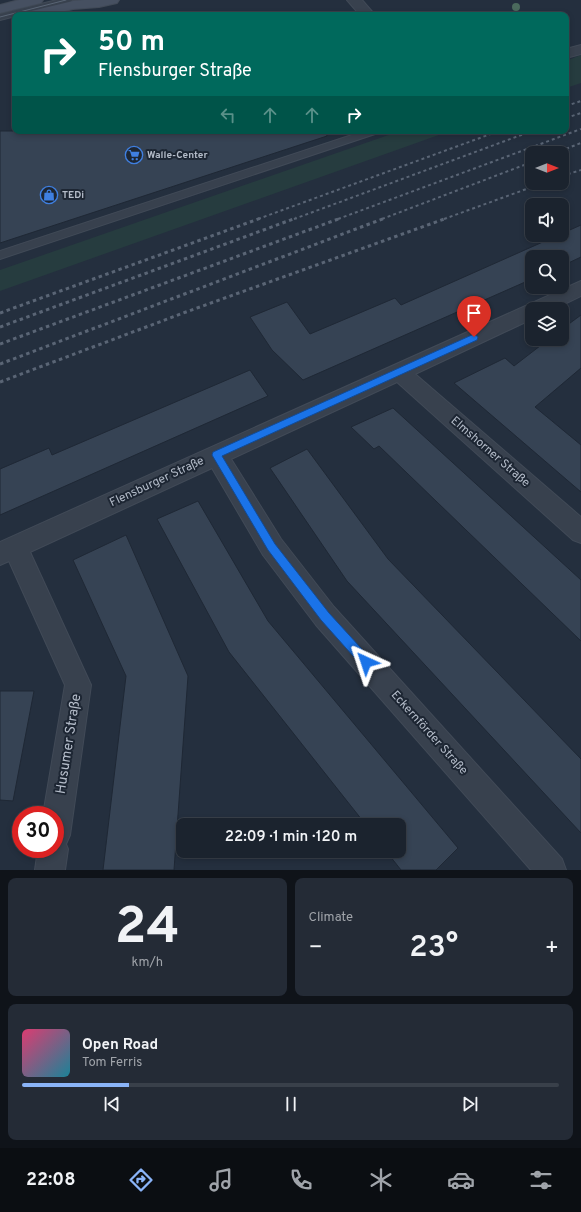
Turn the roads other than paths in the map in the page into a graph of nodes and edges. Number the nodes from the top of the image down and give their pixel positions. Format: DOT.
graph roads {
  1 [pos="36,0"];
  2 [pos="68,0"];
  3 [pos="112,0"];
  4 [pos="354,0"];
  5 [pos="0,9"];
  6 [pos="20,12"];
  7 [pos="44,12"];
  8 [pos="365,12"];
  9 [pos="12,14"];
  10 [pos="0,17"];
  11 [pos="12,20"];
  12 [pos="0,23"];
  13 [pos="581,49"];
  14 [pos="569,53"];
  15 [pos="365,134"];
  16 [pos="0,255"];
  17 [pos="581,288"];
  18 [pos="551,302"];
  19 [pos="525,314"];
  20 [pos="399,372"];
  21 [pos="216,455"];
  22 [pos="581,532"];
  23 [pos="8,551"];
  24 [pos="59,806"];
  25 [pos="52,858"];
  26 [pos="50,870"];
  27 [pos="551,870"];
  1 -- 5 [label="main road"];
  2 -- 6 [label="lane"];
  3 -- 7 [label="main road"];
  4 -- 8 [label="street"];
  9 -- 10 [label="lane"];
  11 -- 12 [label="main road"];
  13 -- 14 [label="street"];
  15 -- 16 [label="lane"];
  17 -- 18 [label="street"];
  19 -- 20 [label="street, Flensburger Straße"];
  20 -- 21 [label="street, Flensburger Straße"];
  20 -- 22 [label="street, Elmshorner Straße"];
  21 -- 23 [label="street, Flensburger Straße"];
  21 -- 27 [label="street, Eckernförder Straße"];
  23 -- 24 [label="street, Husumer Straße"];
  25 -- 26 [label="street"];
}
